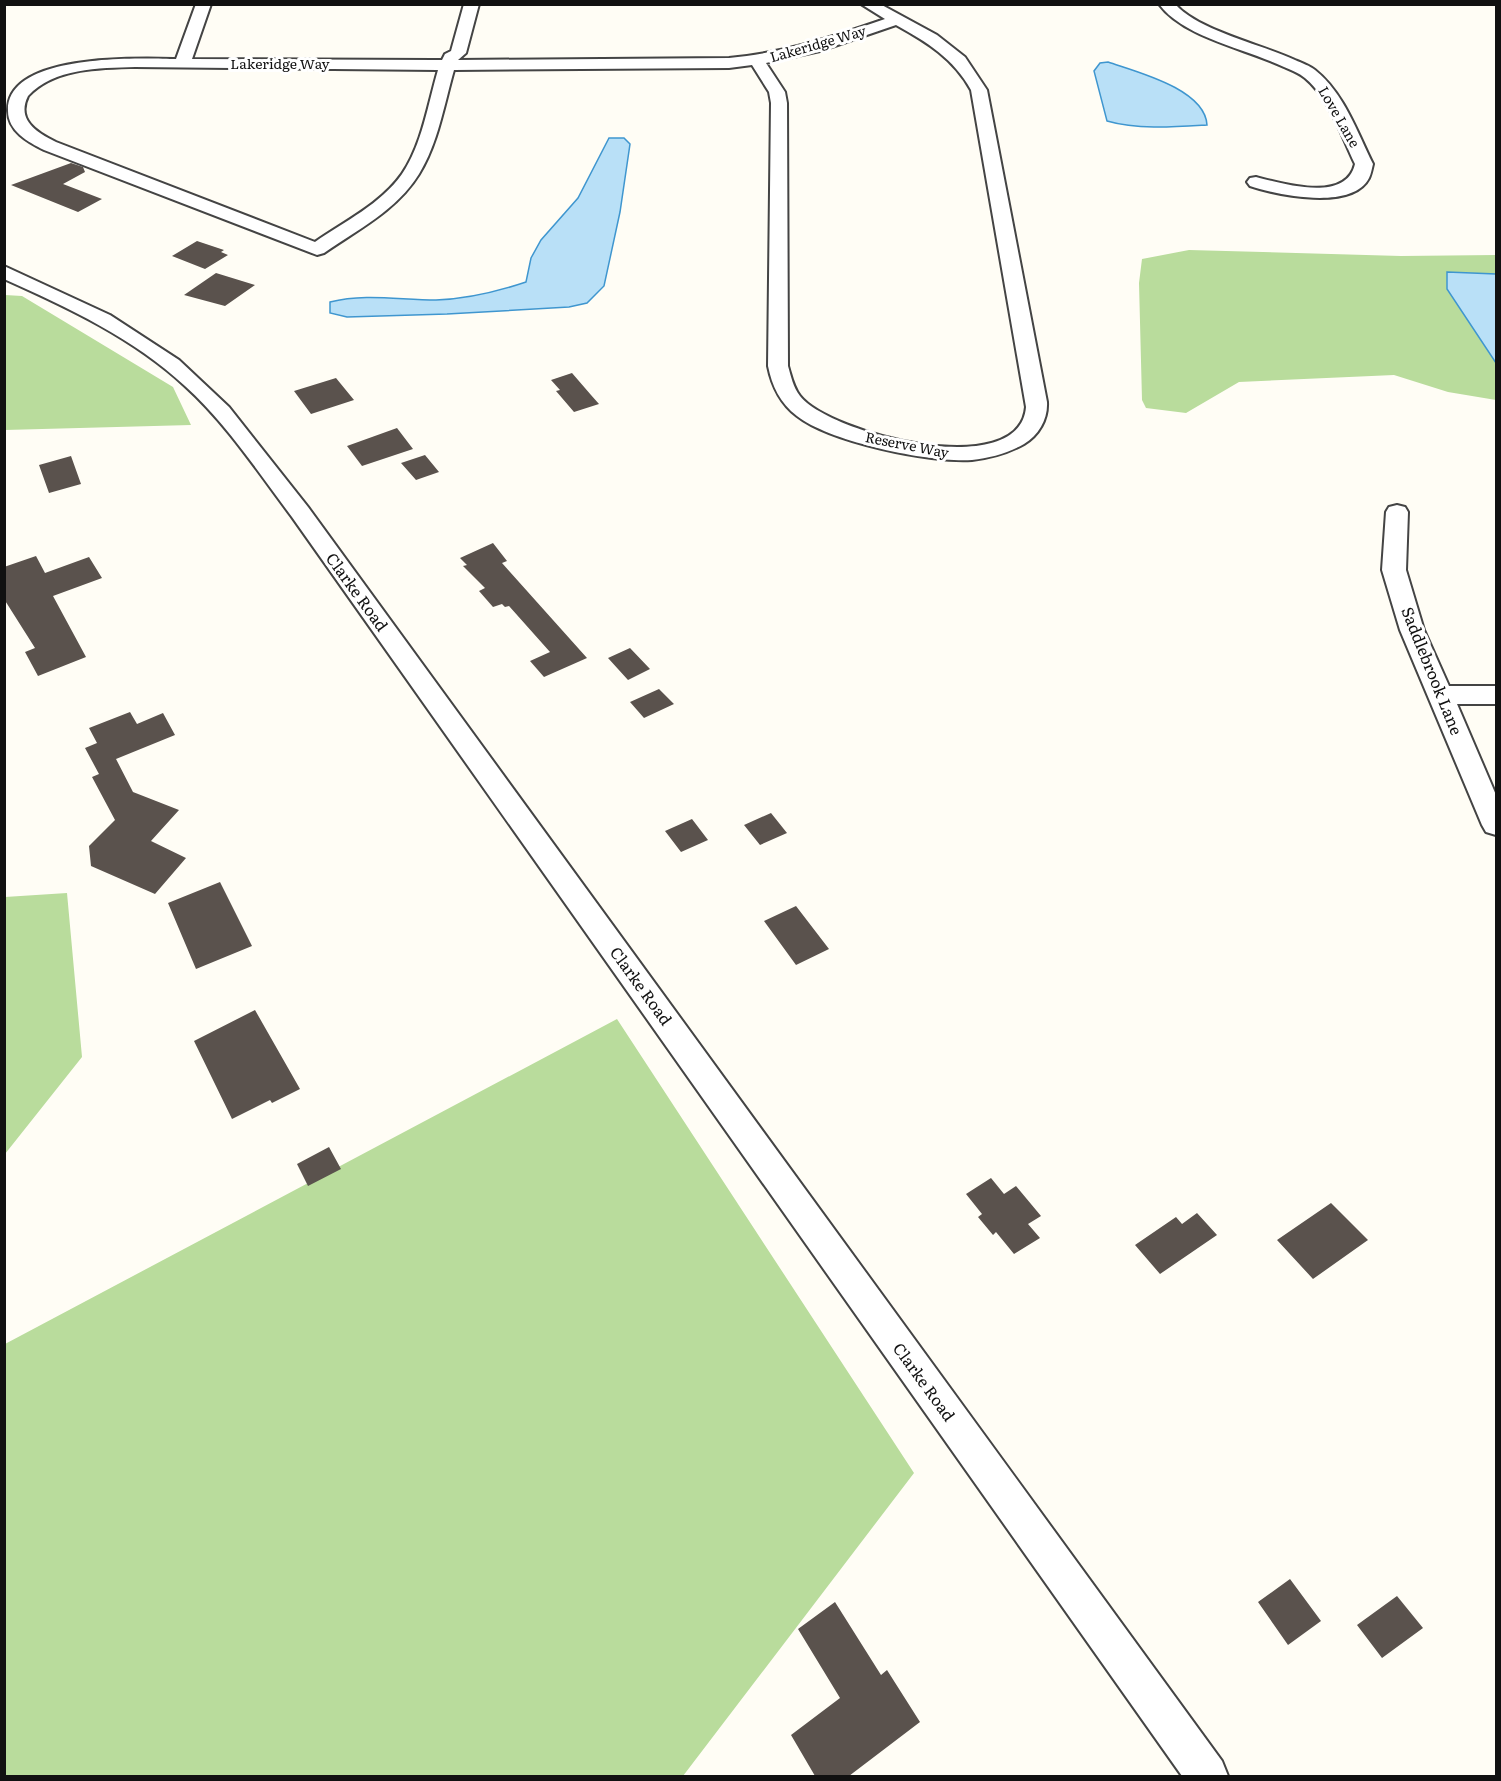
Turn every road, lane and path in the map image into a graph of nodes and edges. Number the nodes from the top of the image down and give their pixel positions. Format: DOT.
graph roads {
  1 [pos="204,4"];
  2 [pos="458,4"];
  3 [pos="472,4"];
  4 [pos="868,4"];
  5 [pos="1166,4"];
  6 [pos="896,20"];
  7 [pos="449,61"];
  8 [pos="757,61"];
  9 [pos="182,64"];
  10 [pos="1256,182"];
  11 [pos="4,272"];
  12 [pos="1397,512"];
  13 [pos="1441,694"];
  14 [pos="1497,695"];
  15 [pos="1497,825"];
  16 [pos="1207,1776"];
  1 -- 9 [label="street"];
  2 -- 7 [label="street"];
  3 -- 7 [label="street"];
  4 -- 6 [label="street, Reserve Way"];
  5 -- 10 [label="street, Love Lane"];
  6 -- 8 [label="street, Lakeridge Way"];
  6 -- 8 [label="street, Reserve Way"];
  7 -- 8 [label="street, Lakeridge Way"];
  7 -- 9 [label="street, Lakeridge Way"];
  7 -- 9 [label="street, Lakeridge Way"];
  11 -- 16 [label="street, Clarke Road"];
  12 -- 13 [label="street, Saddlebrook Lane"];
  13 -- 14 [label="street"];
  13 -- 15 [label="street, Saddlebrook Lane"];
}
